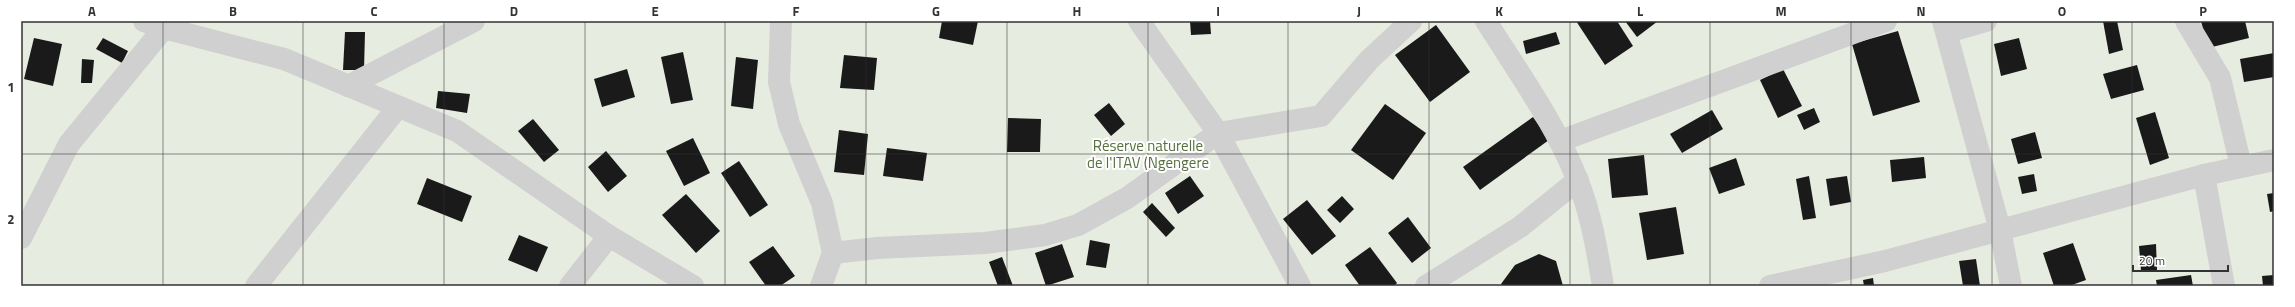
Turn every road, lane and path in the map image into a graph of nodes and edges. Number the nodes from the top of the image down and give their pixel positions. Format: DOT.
graph roads {
  1 [pos="474,21"];
  2 [pos="781,21"];
  3 [pos="1139,21"];
  4 [pos="1411,21"];
  5 [pos="1486,21"];
  6 [pos="1886,21"];
  7 [pos="1986,21"];
  8 [pos="2186,21"];
  9 [pos="154,25"];
  10 [pos="1945,27"];
  11 [pos="348,86"];
  12 [pos="398,107"];
  13 [pos="1218,133"];
  14 [pos="1560,141"];
  15 [pos="2274,160"];
  16 [pos="2241,166"];
  17 [pos="2204,175"];
  18 [pos="1578,180"];
  19 [pos="2000,230"];
  20 [pos="610,236"];
  21 [pos="21,238"];
  22 [pos="833,253"];
  23 [pos="256,286"];
  24 [pos="570,286"];
  25 [pos="693,286"];
  26 [pos="821,286"];
  27 [pos="1300,286"];
  28 [pos="1426,286"];
  29 [pos="1603,286"];
  30 [pos="1770,286"];
  31 [pos="2011,286"];
  32 [pos="2224,286"];
  1 -- 11 [label="street"];
  2 -- 22 [label="street"];
  3 -- 13 [label="street"];
  4 -- 13 [label="street"];
  5 -- 14 [label="street"];
  6 -- 14 [label="street"];
  7 -- 10 [label="street"];
  8 -- 16 [label="street"];
  9 -- 11 [label="street"];
  9 -- 21 [label="street"];
  10 -- 19 [label="street"];
  11 -- 12 [label="street"];
  12 -- 20 [label="street"];
  12 -- 23 [label="street"];
  13 -- 22 [label="street"];
  13 -- 27 [label="street"];
  14 -- 18 [label="street"];
  15 -- 16 [label="street"];
  16 -- 17 [label="street"];
  17 -- 19 [label="street"];
  17 -- 32 [label="street"];
  18 -- 28 [label="street"];
  18 -- 29 [label="street"];
  19 -- 30 [label="street"];
  19 -- 31 [label="street"];
  20 -- 24 [label="street"];
  20 -- 25 [label="street"];
  22 -- 26 [label="street"];
}
